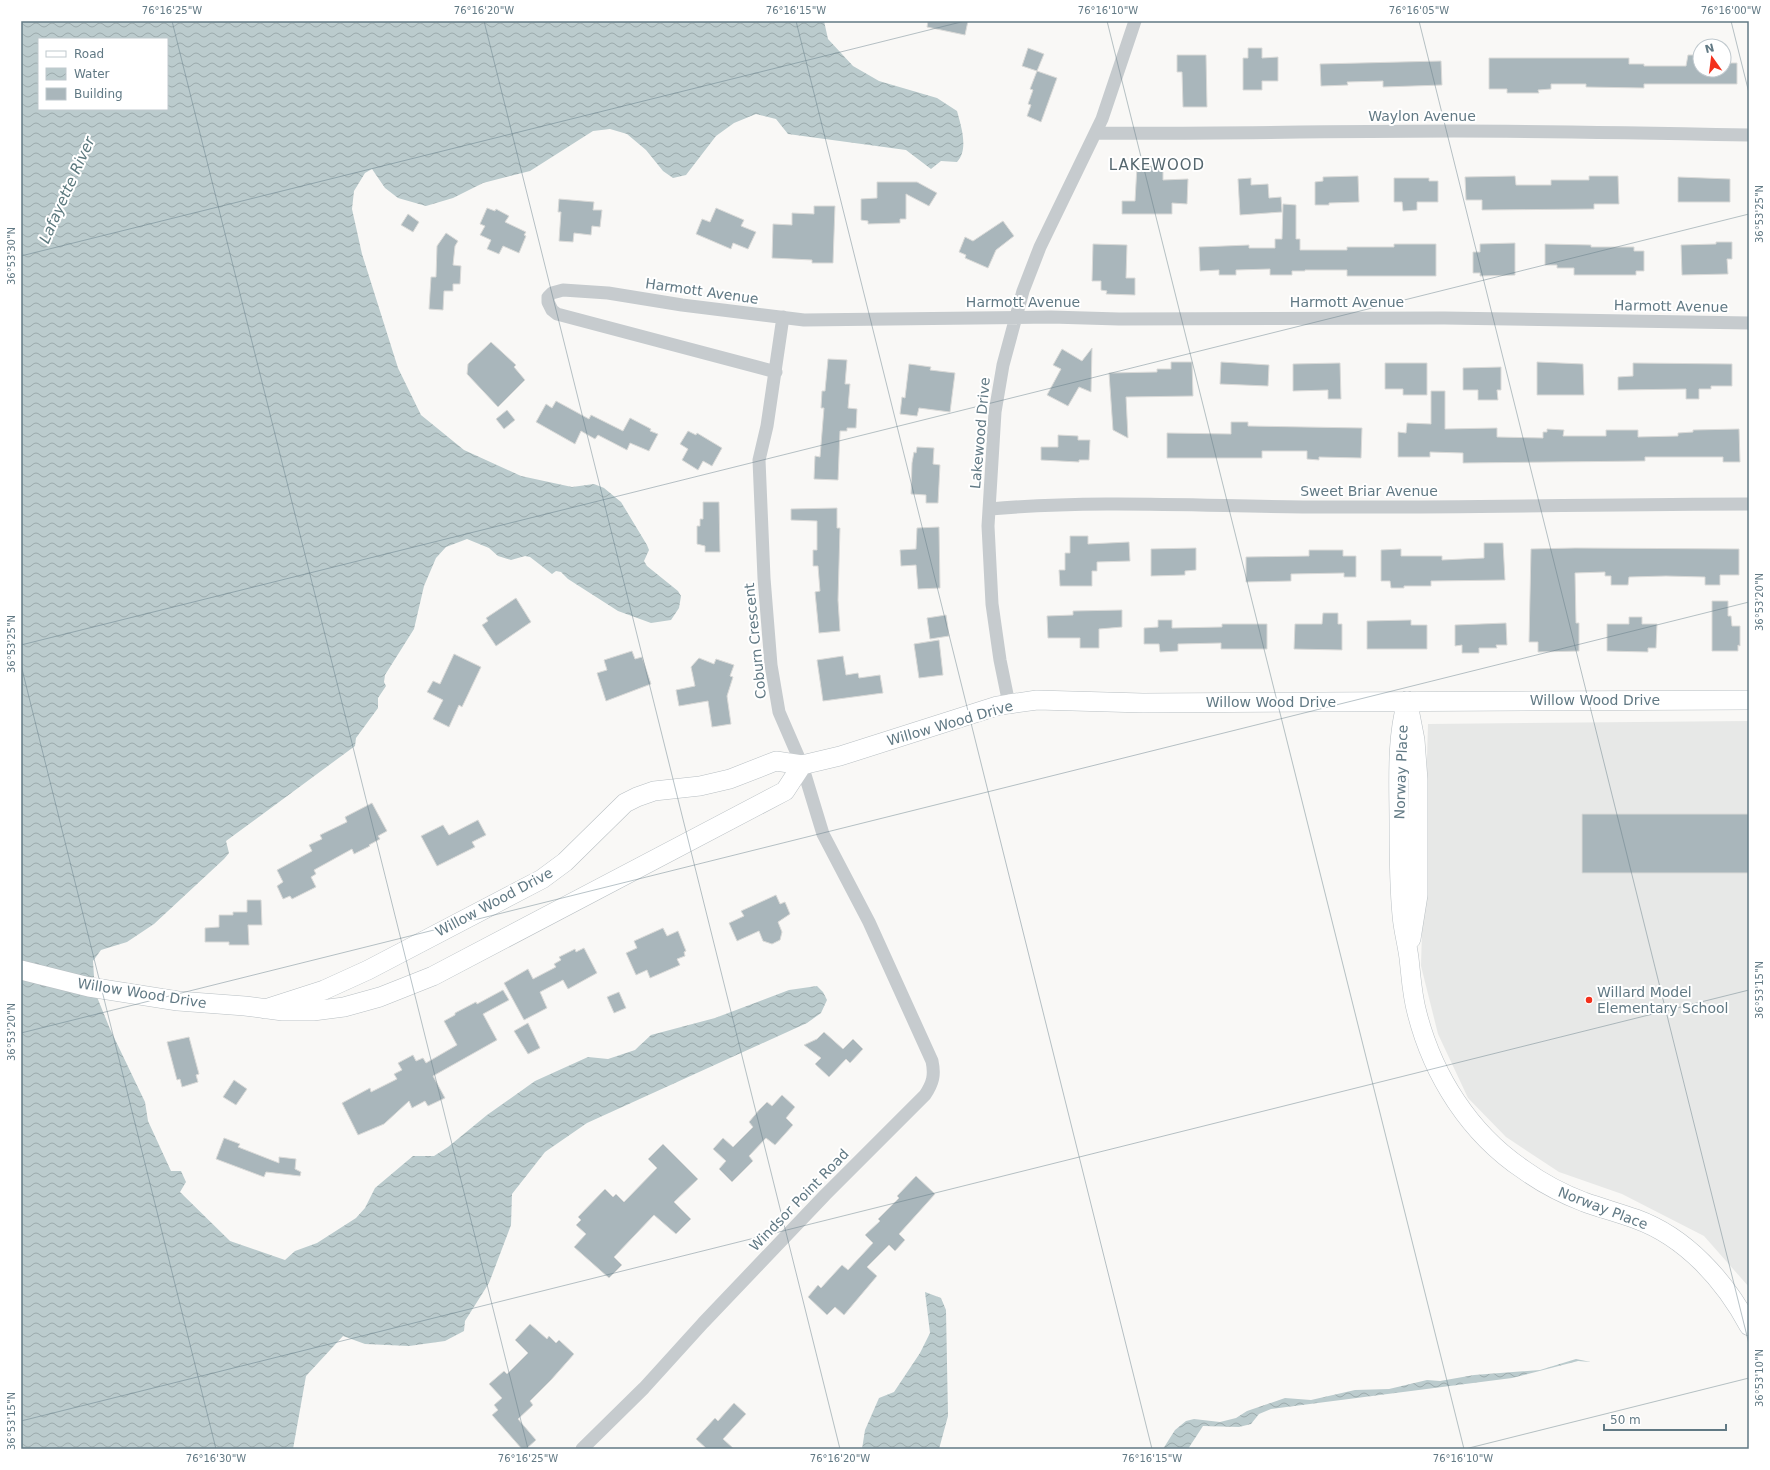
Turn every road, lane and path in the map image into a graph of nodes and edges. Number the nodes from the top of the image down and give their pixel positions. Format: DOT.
graph roads {
  1 [pos="1135,21"];
  2 [pos="1096,133"];
  3 [pos="1749,135"];
  4 [pos="783,317"];
  5 [pos="1015,318"];
  6 [pos="1749,324"];
  7 [pos="776,372"];
  8 [pos="1749,504"];
  9 [pos="990,509"];
  10 [pos="1749,700"];
  11 [pos="1407,701"];
  12 [pos="1009,704"];
  13 [pos="802,765"];
  14 [pos="878,943"];
  15 [pos="21,970"];
  16 [pos="265,1009"];
  17 [pos="1749,1326"];
  18 [pos="582,1449"];
  1 -- 2 [label="street, Lakewood Drive"];
  2 -- 3 [label="street, Waylon Avenue"];
  2 -- 5 [label="street, Lakewood Drive"];
  4 -- 5 [label="street, Harmott Avenue"];
  4 -- 7 [label="street, Coburn Crescent"];
  4 -- 7 [label="street, Harmott Avenue"];
  5 -- 6 [label="street, Harmott Avenue"];
  5 -- 9 [label="street, Lakewood Drive"];
  7 -- 13 [label="street, Coburn Crescent"];
  8 -- 9 [label="street, Sweet Briar Avenue"];
  9 -- 12 [label="street, Lakewood Drive"];
  10 -- 11 [label="street, Willow Wood Drive"];
  11 -- 12 [label="street, Willow Wood Drive"];
  11 -- 17 [label="street, Norway Place"];
  12 -- 13 [label="street, Willow Wood Drive"];
  13 -- 14 [label="street, Coburn Crescent"];
  13 -- 16 [label="street, Willow Wood Drive"];
  13 -- 16 [label="street, Willow Wood Drive"];
  14 -- 18 [label="street, Windsor Point Road"];
  15 -- 16 [label="street, Willow Wood Drive"];
}
